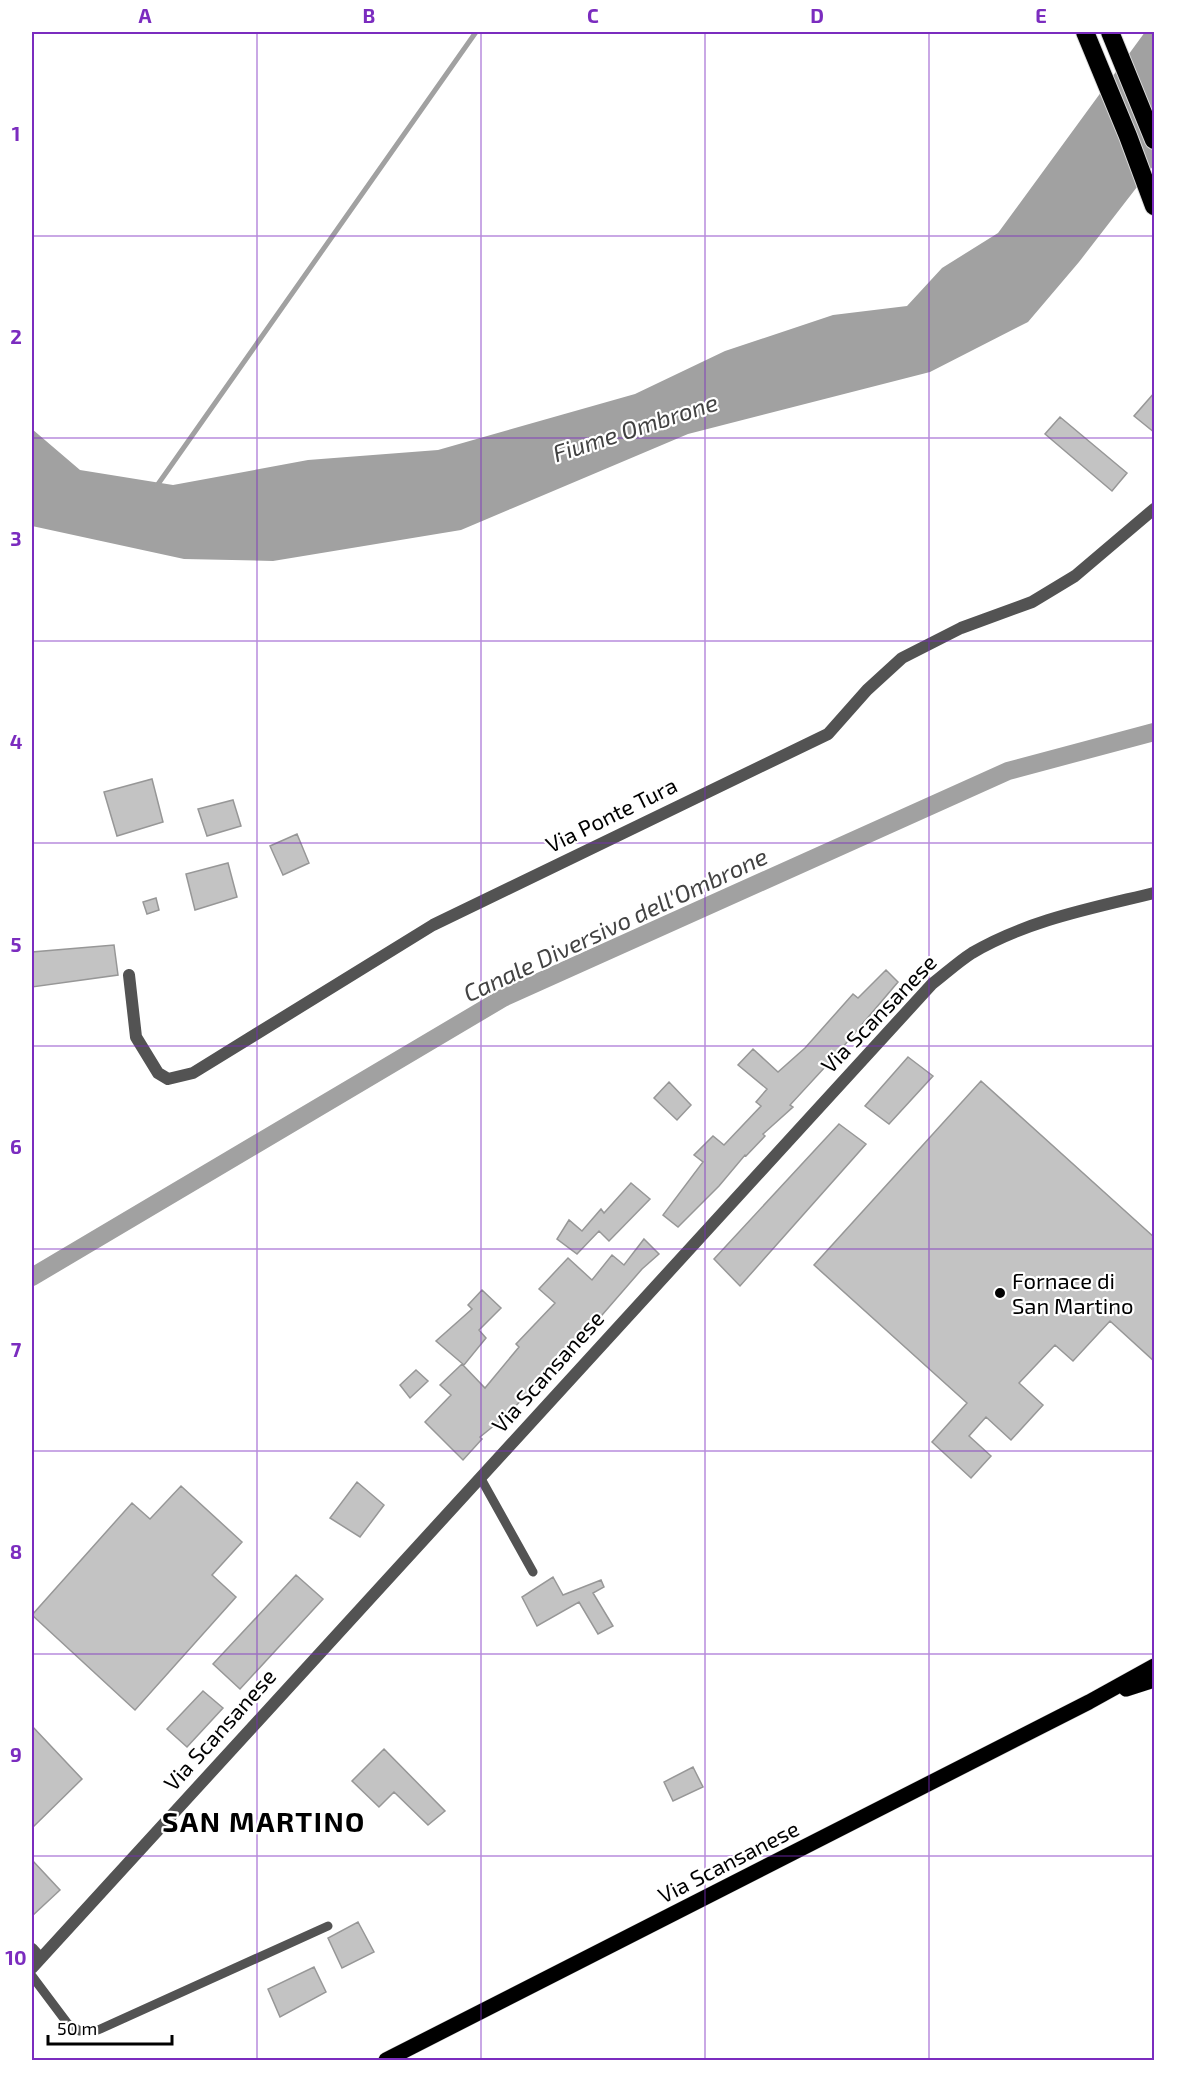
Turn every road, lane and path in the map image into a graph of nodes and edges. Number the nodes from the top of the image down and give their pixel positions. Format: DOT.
graph roads {
  1 [pos="1085,32"];
  2 [pos="1110,32"];
  3 [pos="1155,140"];
  4 [pos="1155,206"];
  5 [pos="1155,509"];
  6 [pos="1155,893"];
  7 [pos="129,975"];
  8 [pos="480,1478"];
  9 [pos="532,1572"];
  10 [pos="1155,1666"];
  11 [pos="1155,1680"];
  12 [pos="1089,1702"];
  13 [pos="328,1926"];
  14 [pos="34,1958"];
  15 [pos="32,1976"];
  16 [pos="386,2061"];
  1 -- 4 [label="highway"];
  2 -- 3 [label="highway"];
  5 -- 7 [label="street, Via Ponte Tura"];
  6 -- 8 [label="street, Via Scansanese"];
  8 -- 9 [label="lane"];
  8 -- 14 [label="street, Via Scansanese"];
  10 -- 12 [label="main road, Via Scansanese"];
  11 -- 12 [label="main road, Via Scansanese"];
  12 -- 16 [label="main road, Via Scansanese"];
  13 -- 15 [label="lane"];
}
